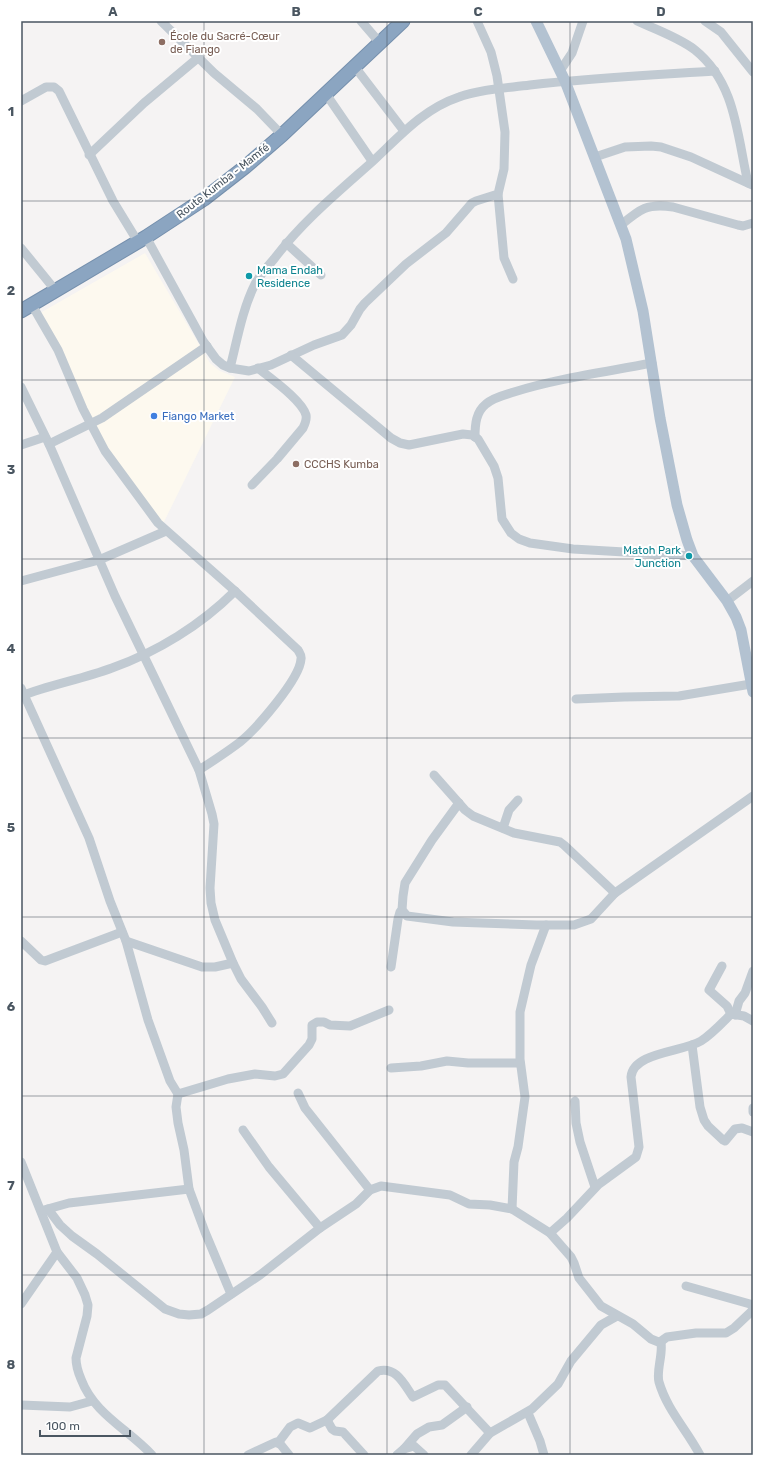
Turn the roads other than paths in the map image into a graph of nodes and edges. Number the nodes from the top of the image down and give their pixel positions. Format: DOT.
graph roads {
  1 [pos="161,21"];
  2 [pos="360,21"];
  3 [pos="403,21"];
  4 [pos="477,21"];
  5 [pos="536,21"];
  6 [pos="583,21"];
  7 [pos="637,21"];
  8 [pos="705,21"];
  9 [pos="380,42"];
  10 [pos="199,58"];
  11 [pos="355,67"];
  12 [pos="715,71"];
  13 [pos="753,72"];
  14 [pos="563,76"];
  15 [pos="499,89"];
  16 [pos="326,94"];
  17 [pos="21,101"];
  18 [pos="404,131"];
  19 [pos="282,134"];
  20 [pos="89,155"];
  21 [pos="595,158"];
  22 [pos="372,161"];
  23 [pos="751,184"];
  24 [pos="498,194"];
  25 [pos="753,223"];
  26 [pos="621,225"];
  27 [pos="142,240"];
  28 [pos="286,243"];
  29 [pos="21,248"];
  30 [pos="321,275"];
  31 [pos="513,279"];
  32 [pos="56,291"];
  33 [pos="26,308"];
  34 [pos="206,346"];
  35 [pos="291,355"];
  36 [pos="652,364"];
  37 [pos="230,368"];
  38 [pos="258,368"];
  39 [pos="21,387"];
  40 [pos="90,424"];
  41 [pos="475,437"];
  42 [pos="47,440"];
  43 [pos="21,445"];
  44 [pos="252,485"];
  45 [pos="166,531"];
  46 [pos="693,556"];
  47 [pos="99,560"];
  48 [pos="21,581"];
  49 [pos="753,581"];
  50 [pos="235,591"];
  51 [pos="727,601"];
  52 [pos="749,655"];
  53 [pos="143,656"];
  54 [pos="752,688"];
  55 [pos="22,693"];
  56 [pos="576,699"];
  57 [pos="199,770"];
  58 [pos="434,775"];
  59 [pos="753,796"];
  60 [pos="518,800"];
  61 [pos="459,803"];
  62 [pos="503,828"];
  63 [pos="615,893"];
  64 [pos="402,910"];
  65 [pos="546,925"];
  66 [pos="122,932"];
  67 [pos="21,941"];
  68 [pos="126,941"];
  69 [pos="233,963"];
  70 [pos="722,966"];
  71 [pos="391,967"];
  72 [pos="753,971"];
  73 [pos="389,1010"];
  74 [pos="733,1014"];
  75 [pos="753,1021"];
  76 [pos="272,1023"];
  77 [pos="692,1045"];
  78 [pos="520,1063"];
  79 [pos="391,1068"];
  80 [pos="298,1093"];
  81 [pos="178,1094"];
  82 [pos="575,1101"];
  83 [pos="753,1108"];
  84 [pos="753,1112"];
  85 [pos="243,1130"];
  86 [pos="753,1132"];
  87 [pos="21,1162"];
  88 [pos="595,1187"];
  89 [pos="189,1189"];
  90 [pos="370,1190"];
  91 [pos="512,1209"];
  92 [pos="45,1210"];
  93 [pos="320,1228"];
  94 [pos="550,1233"];
  95 [pos="57,1252"];
  96 [pos="686,1286"];
  97 [pos="231,1294"];
  98 [pos="21,1304"];
  99 [pos="753,1309"];
  100 [pos="617,1316"];
  101 [pos="660,1342"];
  102 [pos="92,1401"];
  103 [pos="21,1405"];
  104 [pos="467,1408"];
  105 [pos="528,1413"];
  106 [pos="327,1420"];
  107 [pos="490,1433"];
  108 [pos="278,1443"];
  109 [pos="400,1452"];
  110 [pos="423,1454"];
  111 [pos="152,1455"];
  112 [pos="248,1455"];
  113 [pos="289,1455"];
  114 [pos="364,1455"];
  115 [pos="472,1455"];
  116 [pos="544,1455"];
  117 [pos="700,1455"];
  1 -- 10 [label="street"];
  2 -- 9 [label="street"];
  3 -- 9 [label="highway, Route Kumba - Mamfé"];
  4 -- 15 [label="street"];
  5 -- 14 [label="main road"];
  6 -- 14 [label="street"];
  7 -- 12 [label="street"];
  8 -- 13 [label="street"];
  9 -- 11 [label="highway, Route Kumba - Mamfé"];
  10 -- 19 [label="street"];
  10 -- 20 [label="street"];
  11 -- 16 [label="highway, Route Kumba - Mamfé"];
  11 -- 18 [label="street"];
  12 -- 14 [label="street"];
  12 -- 23 [label="street"];
  14 -- 15 [label="street"];
  14 -- 21 [label="main road"];
  15 -- 18 [label="street"];
  15 -- 24 [label="street"];
  16 -- 19 [label="highway, Route Kumba - Mamfé"];
  16 -- 22 [label="street"];
  17 -- 20 [label="street"];
  18 -- 22 [label="street"];
  19 -- 27 [label="highway, Route Kumba - Mamfé"];
  20 -- 27 [label="street"];
  21 -- 23 [label="street"];
  21 -- 26 [label="main road"];
  22 -- 28 [label="street"];
  24 -- 31 [label="street"];
  24 -- 35 [label="street"];
  25 -- 26 [label="street"];
  26 -- 36 [label="main road"];
  27 -- 32 [label="highway, Route Kumba - Mamfé"];
  27 -- 34 [label="street"];
  28 -- 30 [label="street"];
  28 -- 37 [label="street"];
  29 -- 32 [label="street"];
  32 -- 33 [label="highway, Route Kumba - Mamfé"];
  33 -- 40 [label="street"];
  34 -- 37 [label="street"];
  34 -- 40 [label="street"];
  35 -- 38 [label="street"];
  35 -- 41 [label="street"];
  36 -- 41 [label="street"];
  36 -- 46 [label="main road"];
  37 -- 38 [label="street"];
  38 -- 44 [label="street"];
  39 -- 42 [label="street"];
  40 -- 42 [label="street"];
  40 -- 45 [label="street"];
  41 -- 46 [label="street"];
  42 -- 43 [label="street"];
  42 -- 47 [label="street"];
  45 -- 47 [label="street"];
  45 -- 50 [label="street"];
  46 -- 51 [label="main road"];
  47 -- 48 [label="street"];
  47 -- 53 [label="street"];
  49 -- 51 [label="street"];
  50 -- 53 [label="street"];
  50 -- 57 [label="street"];
  51 -- 52 [label="main road"];
  52 -- 54 [label="main road"];
  53 -- 55 [label="street"];
  53 -- 57 [label="street"];
  54 -- 56 [label="street"];
  55 -- 66 [label="street"];
  57 -- 69 [label="street"];
  58 -- 61 [label="street"];
  59 -- 63 [label="street"];
  60 -- 62 [label="street"];
  61 -- 62 [label="street"];
  61 -- 64 [label="street"];
  62 -- 63 [label="street"];
  63 -- 65 [label="street"];
  64 -- 65 [label="street"];
  64 -- 71 [label="street"];
  65 -- 78 [label="street"];
  66 -- 67 [label="street"];
  66 -- 68 [label="street"];
  68 -- 69 [label="street"];
  68 -- 81 [label="street"];
  69 -- 76 [label="street"];
  70 -- 74 [label="street"];
  72 -- 74 [label="street"];
  73 -- 81 [label="street"];
  74 -- 75 [label="street"];
  74 -- 77 [label="street"];
  77 -- 86 [label="street"];
  77 -- 88 [label="street"];
  78 -- 79 [label="street"];
  78 -- 91 [label="street"];
  80 -- 90 [label="street"];
  81 -- 89 [label="street"];
  82 -- 88 [label="street"];
  83 -- 84 [label="street"];
  85 -- 93 [label="street"];
  87 -- 92 [label="street"];
  88 -- 94 [label="street"];
  89 -- 92 [label="street"];
  89 -- 97 [label="street"];
  90 -- 91 [label="street"];
  90 -- 93 [label="street"];
  91 -- 94 [label="street"];
  92 -- 95 [label="street"];
  92 -- 97 [label="street"];
  93 -- 97 [label="street"];
  94 -- 100 [label="street"];
  95 -- 98 [label="street"];
  95 -- 102 [label="street"];
  96 -- 99 [label="street"];
  99 -- 101 [label="street"];
  100 -- 101 [label="street"];
  100 -- 105 [label="street"];
  101 -- 117 [label="street"];
  102 -- 103 [label="street"];
  102 -- 111 [label="street"];
  104 -- 106 [label="street"];
  104 -- 107 [label="street"];
  104 -- 109 [label="street"];
  105 -- 107 [label="street"];
  105 -- 116 [label="street"];
  106 -- 108 [label="street"];
  106 -- 114 [label="street"];
  107 -- 115 [label="street"];
  108 -- 112 [label="street"];
  108 -- 113 [label="street"];
  109 -- 110 [label="street"];
}
